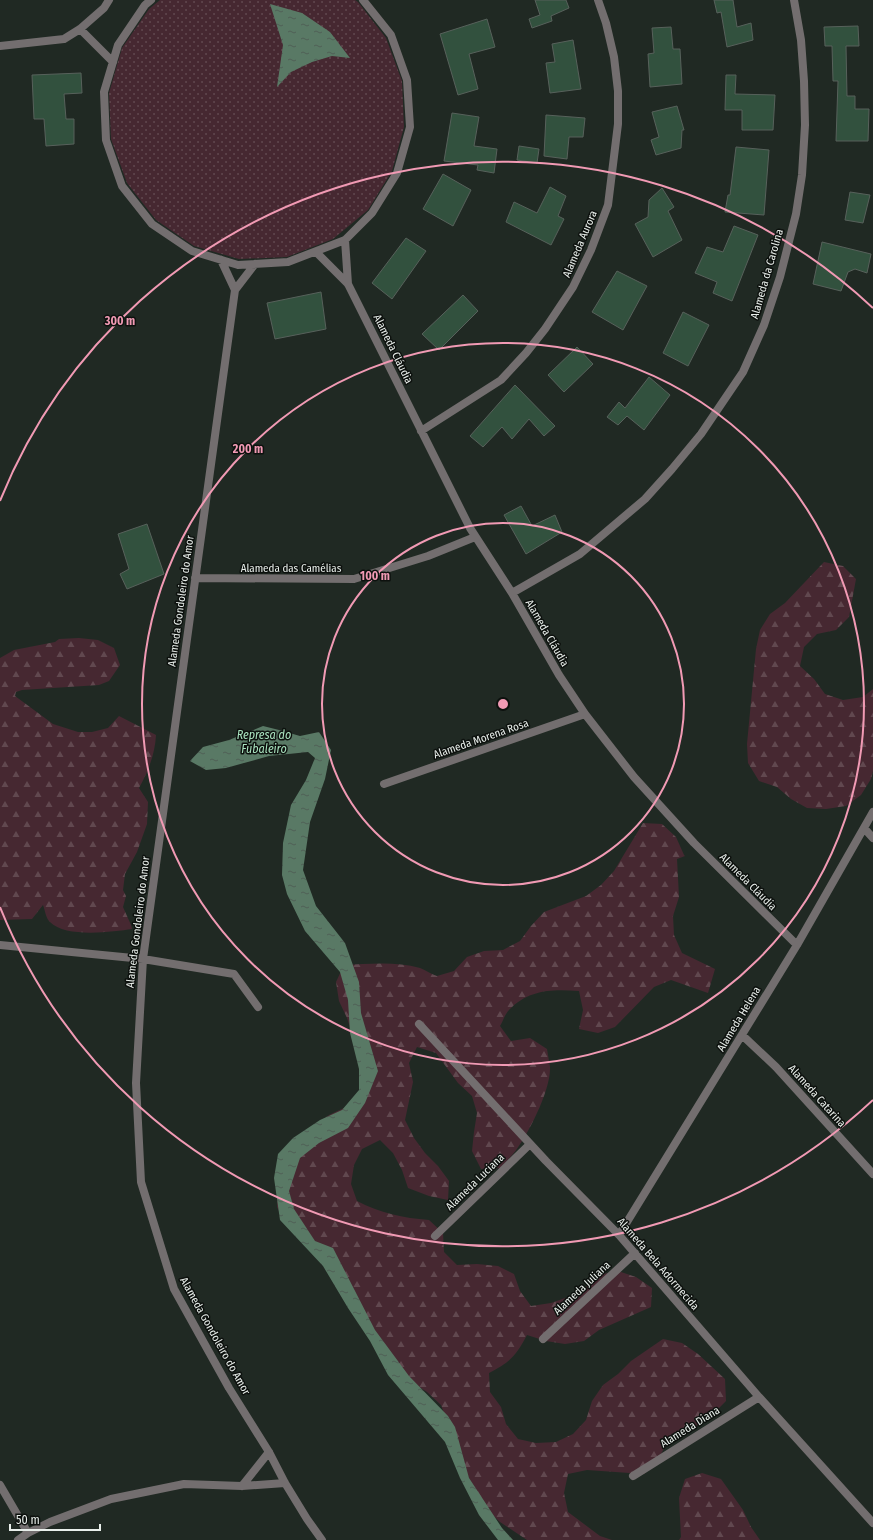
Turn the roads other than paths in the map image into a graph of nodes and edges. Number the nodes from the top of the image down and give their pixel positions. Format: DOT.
graph roads {
  1 [pos="109,0"];
  2 [pos="151,0"];
  3 [pos="363,0"];
  4 [pos="598,0"];
  5 [pos="794,0"];
  6 [pos="80,29"];
  7 [pos="0,46"];
  8 [pos="113,62"];
  9 [pos="345,240"];
  10 [pos="316,252"];
  11 [pos="221,260"];
  12 [pos="255,264"];
  13 [pos="348,284"];
  14 [pos="235,290"];
  15 [pos="421,431"];
  16 [pos="475,537"];
  17 [pos="195,578"];
  18 [pos="512,593"];
  19 [pos="585,714"];
  20 [pos="384,784"];
  21 [pos="873,812"];
  22 [pos="864,828"];
  23 [pos="873,838"];
  24 [pos="797,945"];
  25 [pos="0,946"];
  26 [pos="143,959"];
  27 [pos="258,1007"];
  28 [pos="419,1024"];
  29 [pos="742,1035"];
  30 [pos="530,1144"];
  31 [pos="873,1174"];
  32 [pos="619,1235"];
  33 [pos="435,1236"];
  34 [pos="635,1254"];
  35 [pos="543,1339"];
  36 [pos="760,1398"];
  37 [pos="269,1452"];
  38 [pos="633,1476"];
  39 [pos="285,1484"];
  40 [pos="0,1485"];
  41 [pos="242,1486"];
  42 [pos="873,1523"];
  43 [pos="28,1533"];
  44 [pos="18,1540"];
  45 [pos="322,1540"];
  1 -- 6 [label="street"];
  2 -- 8 [label="street"];
  3 -- 9 [label="street"];
  4 -- 15 [label="street, Alameda Aurora"];
  5 -- 18 [label="street, Alameda da Carolina"];
  6 -- 7 [label="street"];
  6 -- 8 [label="street"];
  8 -- 11 [label="street"];
  9 -- 10 [label="street"];
  9 -- 13 [label="street"];
  10 -- 12 [label="street"];
  10 -- 13 [label="street"];
  11 -- 12 [label="street"];
  11 -- 14 [label="street"];
  12 -- 14 [label="street, Alameda Gondoleiro do Amor"];
  13 -- 15 [label="street, Alameda Cláudia"];
  14 -- 17 [label="street, Alameda Gondoleiro do Amor"];
  15 -- 16 [label="street, Alameda Cláudia"];
  16 -- 17 [label="street, Alameda das Camélias"];
  16 -- 18 [label="street, Alameda Cláudia"];
  17 -- 26 [label="street, Alameda Gondoleiro do Amor"];
  18 -- 19 [label="street, Alameda Cláudia"];
  19 -- 20 [label="street, Alameda Morena Rosa"];
  19 -- 24 [label="street, Alameda Cláudia"];
  21 -- 22 [label="street, Alameda Helena"];
  22 -- 23 [label="street"];
  22 -- 24 [label="street, Alameda Helena"];
  24 -- 29 [label="street, Alameda Helena"];
  25 -- 26 [label="street"];
  26 -- 27 [label="street"];
  26 -- 37 [label="street, Alameda Gondoleiro do Amor"];
  28 -- 30 [label="street, Alameda Bela Adormecida"];
  29 -- 31 [label="street, Alameda Catarina"];
  29 -- 32 [label="street, Alameda Helena"];
  30 -- 32 [label="street, Alameda Bela Adormecida"];
  30 -- 33 [label="street, Alameda Luciana"];
  32 -- 34 [label="street, Alameda Bela Adormecida"];
  34 -- 35 [label="street, Alameda Juliana"];
  34 -- 36 [label="street, Alameda Bela Adormecida"];
  36 -- 38 [label="street, Alameda Diana"];
  36 -- 42 [label="street, Alameda Bela Adormecida"];
  37 -- 39 [label="street, Alameda Gondoleiro do Amor"];
  37 -- 41 [label="street"];
  39 -- 41 [label="street"];
  39 -- 45 [label="street, Alameda Gondoleiro do Amor"];
  40 -- 43 [label="street"];
  41 -- 43 [label="street"];
  43 -- 44 [label="street"];
}
